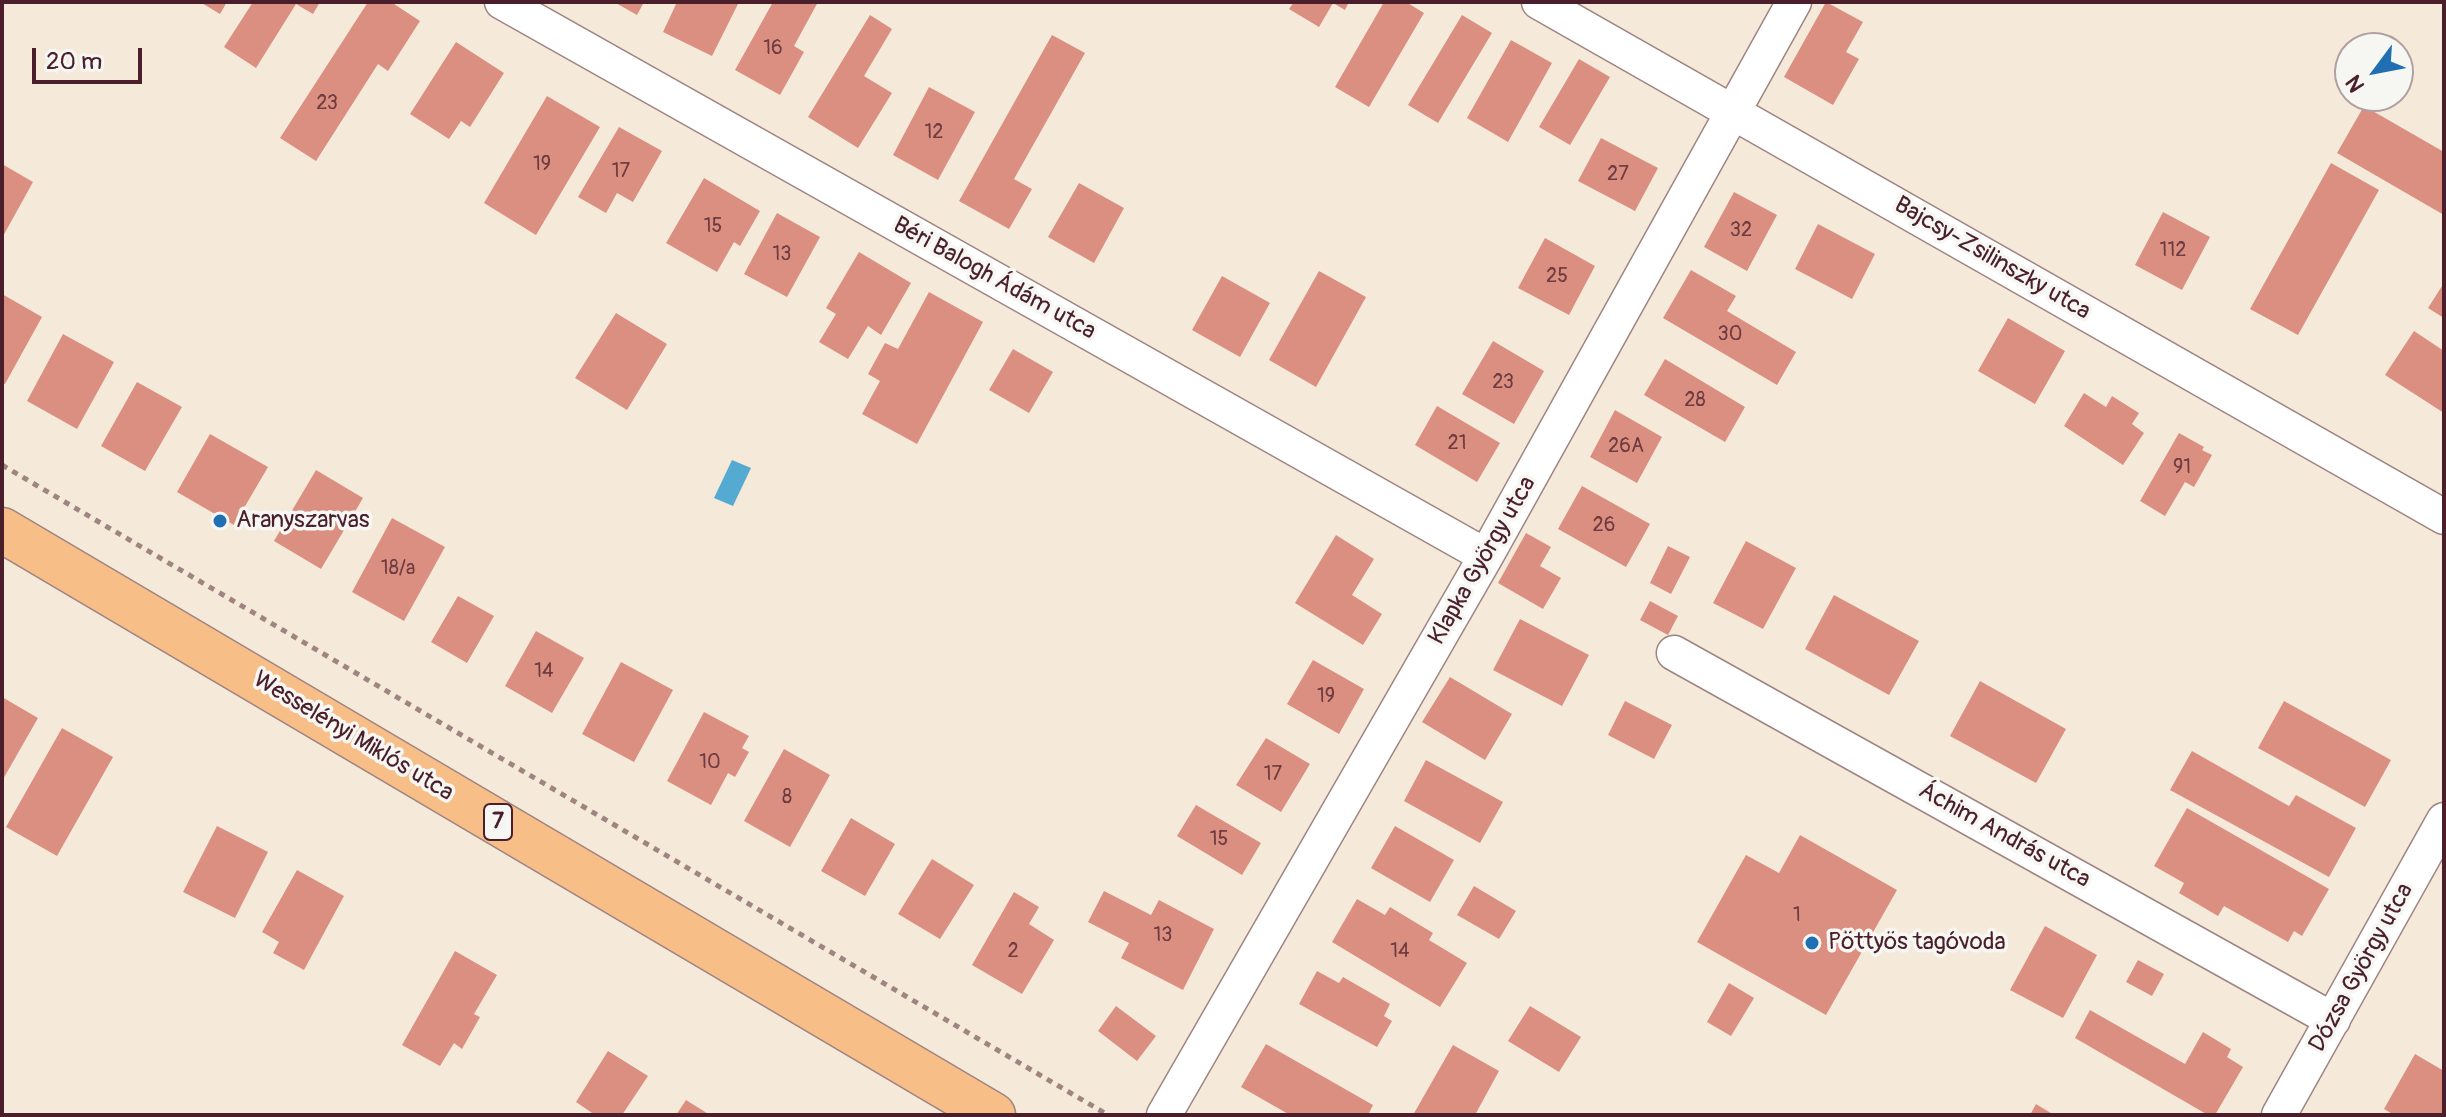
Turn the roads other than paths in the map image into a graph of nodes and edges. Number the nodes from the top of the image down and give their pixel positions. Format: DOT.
graph roads {
  1 [pos="502,2"];
  2 [pos="1539,2"];
  3 [pos="1794,2"];
  4 [pos="1733,112"];
  5 [pos="2444,517"];
  6 [pos="2,530"];
  7 [pos="1486,556"];
  8 [pos="1674,653"];
  9 [pos="2444,820"];
  10 [pos="2333,1020"];
  11 [pos="993,1115"];
  12 [pos="1164,1115"];
  13 [pos="2279,1115"];
  1 -- 7 [label="street, Béri Balogh Ádám utca"];
  2 -- 4 [label="street, Bajcsy-Zsilinszky utca"];
  3 -- 4 [label="street, Klapka György utca"];
  4 -- 5 [label="street, Bajcsy-Zsilinszky utca"];
  4 -- 7 [label="street, Klapka György utca"];
  6 -- 11 [label="main road, Wesselényi Miklós utca / 7"];
  7 -- 12 [label="street, Klapka György utca"];
  8 -- 10 [label="street, Áchim András utca"];
  9 -- 10 [label="street, Dózsa György utca"];
  10 -- 13 [label="street, Dózsa György utca"];
}
